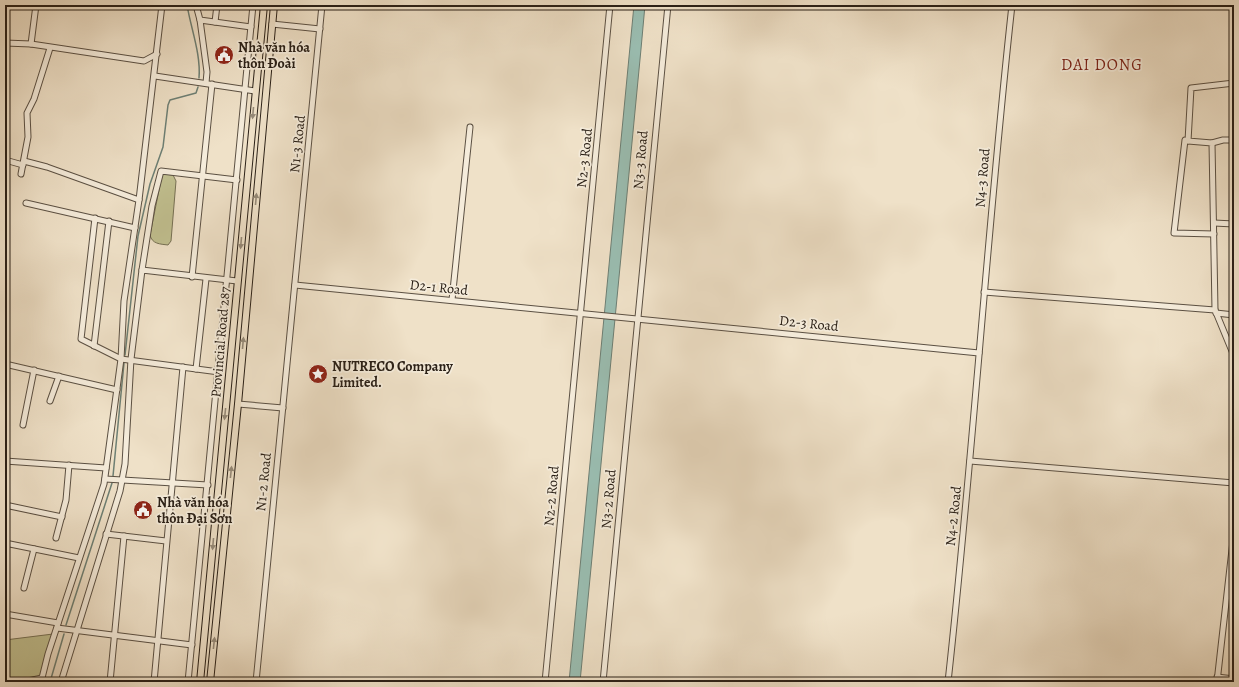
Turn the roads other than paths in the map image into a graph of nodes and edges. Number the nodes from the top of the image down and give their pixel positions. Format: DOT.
graph roads {
  1 [pos="36,5"];
  2 [pos="162,5"];
  3 [pos="196,5"];
  4 [pos="217,5"];
  5 [pos="254,5"];
  6 [pos="264,5"];
  7 [pos="274,5"];
  8 [pos="322,5"];
  9 [pos="610,5"];
  10 [pos="668,5"];
  11 [pos="1012,5"];
  12 [pos="1232,5"];
  13 [pos="1234,11"];
  14 [pos="200,20"];
  15 [pos="215,22"];
  16 [pos="272,24"];
  17 [pos="251,27"];
  18 [pos="320,30"];
  19 [pos="5,43"];
  20 [pos="31,44"];
  21 [pos="50,48"];
  22 [pos="157,54"];
  23 [pos="155,76"];
  24 [pos="206,83"];
  25 [pos="1234,83"];
  26 [pos="212,84"];
  27 [pos="245,89"];
  28 [pos="255,91"];
  29 [pos="470,127"];
  30 [pos="1188,140"];
  31 [pos="1234,140"];
  32 [pos="1212,143"];
  33 [pos="5,160"];
  34 [pos="23,163"];
  35 [pos="21,174"];
  36 [pos="202,175"];
  37 [pos="236,180"];
  38 [pos="139,200"];
  39 [pos="26,203"];
  40 [pos="95,218"];
  41 [pos="109,221"];
  42 [pos="1214,223"];
  43 [pos="1234,224"];
  44 [pos="135,228"];
  45 [pos="1214,234"];
  46 [pos="142,270"];
  47 [pos="192,277"];
  48 [pos="206,278"];
  49 [pos="227,281"];
  50 [pos="237,281"];
  51 [pos="295,285"];
  52 [pos="984,292"];
  53 [pos="452,300"];
  54 [pos="581,312"];
  55 [pos="1216,312"];
  56 [pos="1234,315"];
  57 [pos="638,318"];
  58 [pos="94,346"];
  59 [pos="1232,346"];
  60 [pos="979,353"];
  61 [pos="1234,356"];
  62 [pos="121,359"];
  63 [pos="131,360"];
  64 [pos="5,364"];
  65 [pos="183,367"];
  66 [pos="196,369"];
  67 [pos="34,370"];
  68 [pos="218,372"];
  69 [pos="229,375"];
  70 [pos="60,376"];
  71 [pos="240,376"];
  72 [pos="117,390"];
  73 [pos="50,401"];
  74 [pos="238,404"];
  75 [pos="283,408"];
  76 [pos="23,425"];
  77 [pos="5,461"];
  78 [pos="970,461"];
  79 [pos="69,465"];
  80 [pos="106,468"];
  81 [pos="105,479"];
  82 [pos="122,479"];
  83 [pos="172,482"];
  84 [pos="1234,483"];
  85 [pos="208,485"];
  86 [pos="5,505"];
  87 [pos="62,516"];
  88 [pos="1234,532"];
  89 [pos="106,534"];
  90 [pos="124,536"];
  91 [pos="56,538"];
  92 [pos="166,541"];
  93 [pos="5,543"];
  94 [pos="34,549"];
  95 [pos="79,558"];
  96 [pos="1232,563"];
  97 [pos="24,588"];
  98 [pos="5,614"];
  99 [pos="58,625"];
  100 [pos="76,631"];
  101 [pos="115,636"];
  102 [pos="157,641"];
  103 [pos="192,645"];
  104 [pos="1234,679"];
  105 [pos="41,680"];
  106 [pos="1217,680"];
  107 [pos="23,682"];
  108 [pos="61,682"];
  109 [pos="110,682"];
  110 [pos="154,682"];
  111 [pos="188,682"];
  112 [pos="200,682"];
  113 [pos="210,682"];
  114 [pos="256,682"];
  115 [pos="545,682"];
  116 [pos="603,682"];
  117 [pos="948,682"];
  1 -- 20 [label="street"];
  2 -- 22 [label="street"];
  3 -- 14 [label="street"];
  4 -- 15 [label="street"];
  5 -- 17 [label="street"];
  6 -- 28 [label="main road, Provincial Road 287"];
  7 -- 16 [label="main road, Provincial Road 287"];
  8 -- 18 [label="street, N1-3 Road"];
  9 -- 54 [label="street, N2-3 Road"];
  10 -- 57 [label="street, N3-3 Road"];
  11 -- 52 [label="street, N4-3 Road"];
  12 -- 13 [label="street"];
  14 -- 15 [label="street"];
  14 -- 24 [label="street"];
  15 -- 17 [label="street"];
  16 -- 18 [label="street"];
  71 -- 16 [label="main road, Provincial Road 287, one-way"];
  17 -- 27 [label="street"];
  18 -- 51 [label="street, N1-3 Road"];
  19 -- 20 [label="street"];
  20 -- 21 [label="street"];
  21 -- 22 [label="street"];
  21 -- 34 [label="street"];
  22 -- 23 [label="street"];
  23 -- 24 [label="street"];
  23 -- 38 [label="street"];
  24 -- 26 [label="street"];
  25 -- 30 [label="street"];
  26 -- 27 [label="street"];
  26 -- 36 [label="street"];
  27 -- 28 [label="street"];
  27 -- 37 [label="street"];
  28 -- 50 [label="main road, Provincial Road 287, one-way"];
  29 -- 53 [label="street"];
  30 -- 32 [label="street"];
  30 -- 45 [label="street"];
  31 -- 32 [label="street"];
  32 -- 42 [label="street"];
  33 -- 34 [label="street"];
  34 -- 35 [label="street"];
  34 -- 38 [label="street"];
  36 -- 37 [label="street"];
  36 -- 46 [label="street"];
  36 -- 47 [label="street"];
  37 -- 49 [label="street"];
  38 -- 44 [label="street"];
  39 -- 40 [label="street"];
  40 -- 41 [label="street"];
  40 -- 58 [label="street"];
  41 -- 44 [label="street"];
  41 -- 58 [label="street"];
  42 -- 43 [label="street"];
  42 -- 45 [label="street"];
  44 -- 62 [label="street"];
  45 -- 55 [label="street"];
  46 -- 47 [label="street"];
  46 -- 63 [label="street"];
  47 -- 48 [label="street"];
  48 -- 49 [label="street"];
  48 -- 66 [label="street"];
  49 -- 50 [label="street"];
  49 -- 68 [label="street"];
  50 -- 69 [label="main road, Provincial Road 287"];
  51 -- 53 [label="street, D2-1 Road"];
  51 -- 75 [label="street, N1-2 Road"];
  52 -- 55 [label="street"];
  52 -- 60 [label="street, N4-3 Road"];
  53 -- 54 [label="street, D2-1 Road"];
  54 -- 57 [label="street, D2-1 Road"];
  54 -- 115 [label="street, N2-2 Road"];
  55 -- 56 [label="street"];
  55 -- 59 [label="street"];
  57 -- 60 [label="street, D2-3 Road"];
  57 -- 116 [label="street, N3-2 Road"];
  58 -- 62 [label="street"];
  59 -- 61 [label="street"];
  60 -- 78 [label="street, N4-2 Road"];
  62 -- 63 [label="street"];
  62 -- 72 [label="street"];
  63 -- 65 [label="street"];
  63 -- 82 [label="street"];
  64 -- 67 [label="street"];
  65 -- 66 [label="street"];
  65 -- 83 [label="street"];
  66 -- 68 [label="street"];
  67 -- 70 [label="street"];
  67 -- 76 [label="street"];
  68 -- 85 [label="street"];
  69 -- 71 [label="main road"];
  69 -- 112 [label="main road, Provincial Road 287, one-way"];
  70 -- 72 [label="street"];
  70 -- 73 [label="street"];
  71 -- 74 [label="main road, Provincial Road 287"];
  72 -- 80 [label="street"];
  74 -- 75 [label="street"];
  113 -- 74 [label="main road, Provincial Road 287, one-way"];
  75 -- 114 [label="street, N1-2 Road"];
  77 -- 79 [label="street"];
  78 -- 84 [label="street"];
  78 -- 117 [label="street, N4-2 Road"];
  79 -- 80 [label="street"];
  79 -- 87 [label="street"];
  80 -- 81 [label="street"];
  81 -- 82 [label="street"];
  81 -- 95 [label="street"];
  82 -- 83 [label="street"];
  82 -- 89 [label="street"];
  83 -- 85 [label="street"];
  83 -- 92 [label="street"];
  85 -- 103 [label="street"];
  86 -- 87 [label="street"];
  87 -- 91 [label="street"];
  88 -- 96 [label="street"];
  89 -- 90 [label="street"];
  89 -- 100 [label="street"];
  90 -- 92 [label="street"];
  90 -- 101 [label="street"];
  92 -- 102 [label="street"];
  93 -- 94 [label="street"];
  94 -- 95 [label="street"];
  94 -- 97 [label="street"];
  95 -- 99 [label="street"];
  96 -- 106 [label="street"];
  98 -- 99 [label="street"];
  99 -- 100 [label="street"];
  99 -- 105 [label="street"];
  100 -- 101 [label="street"];
  100 -- 108 [label="street"];
  101 -- 102 [label="street"];
  101 -- 109 [label="street"];
  102 -- 103 [label="street"];
  102 -- 110 [label="street"];
  103 -- 111 [label="street"];
  104 -- 106 [label="street"];
  105 -- 107 [label="street"];
}
